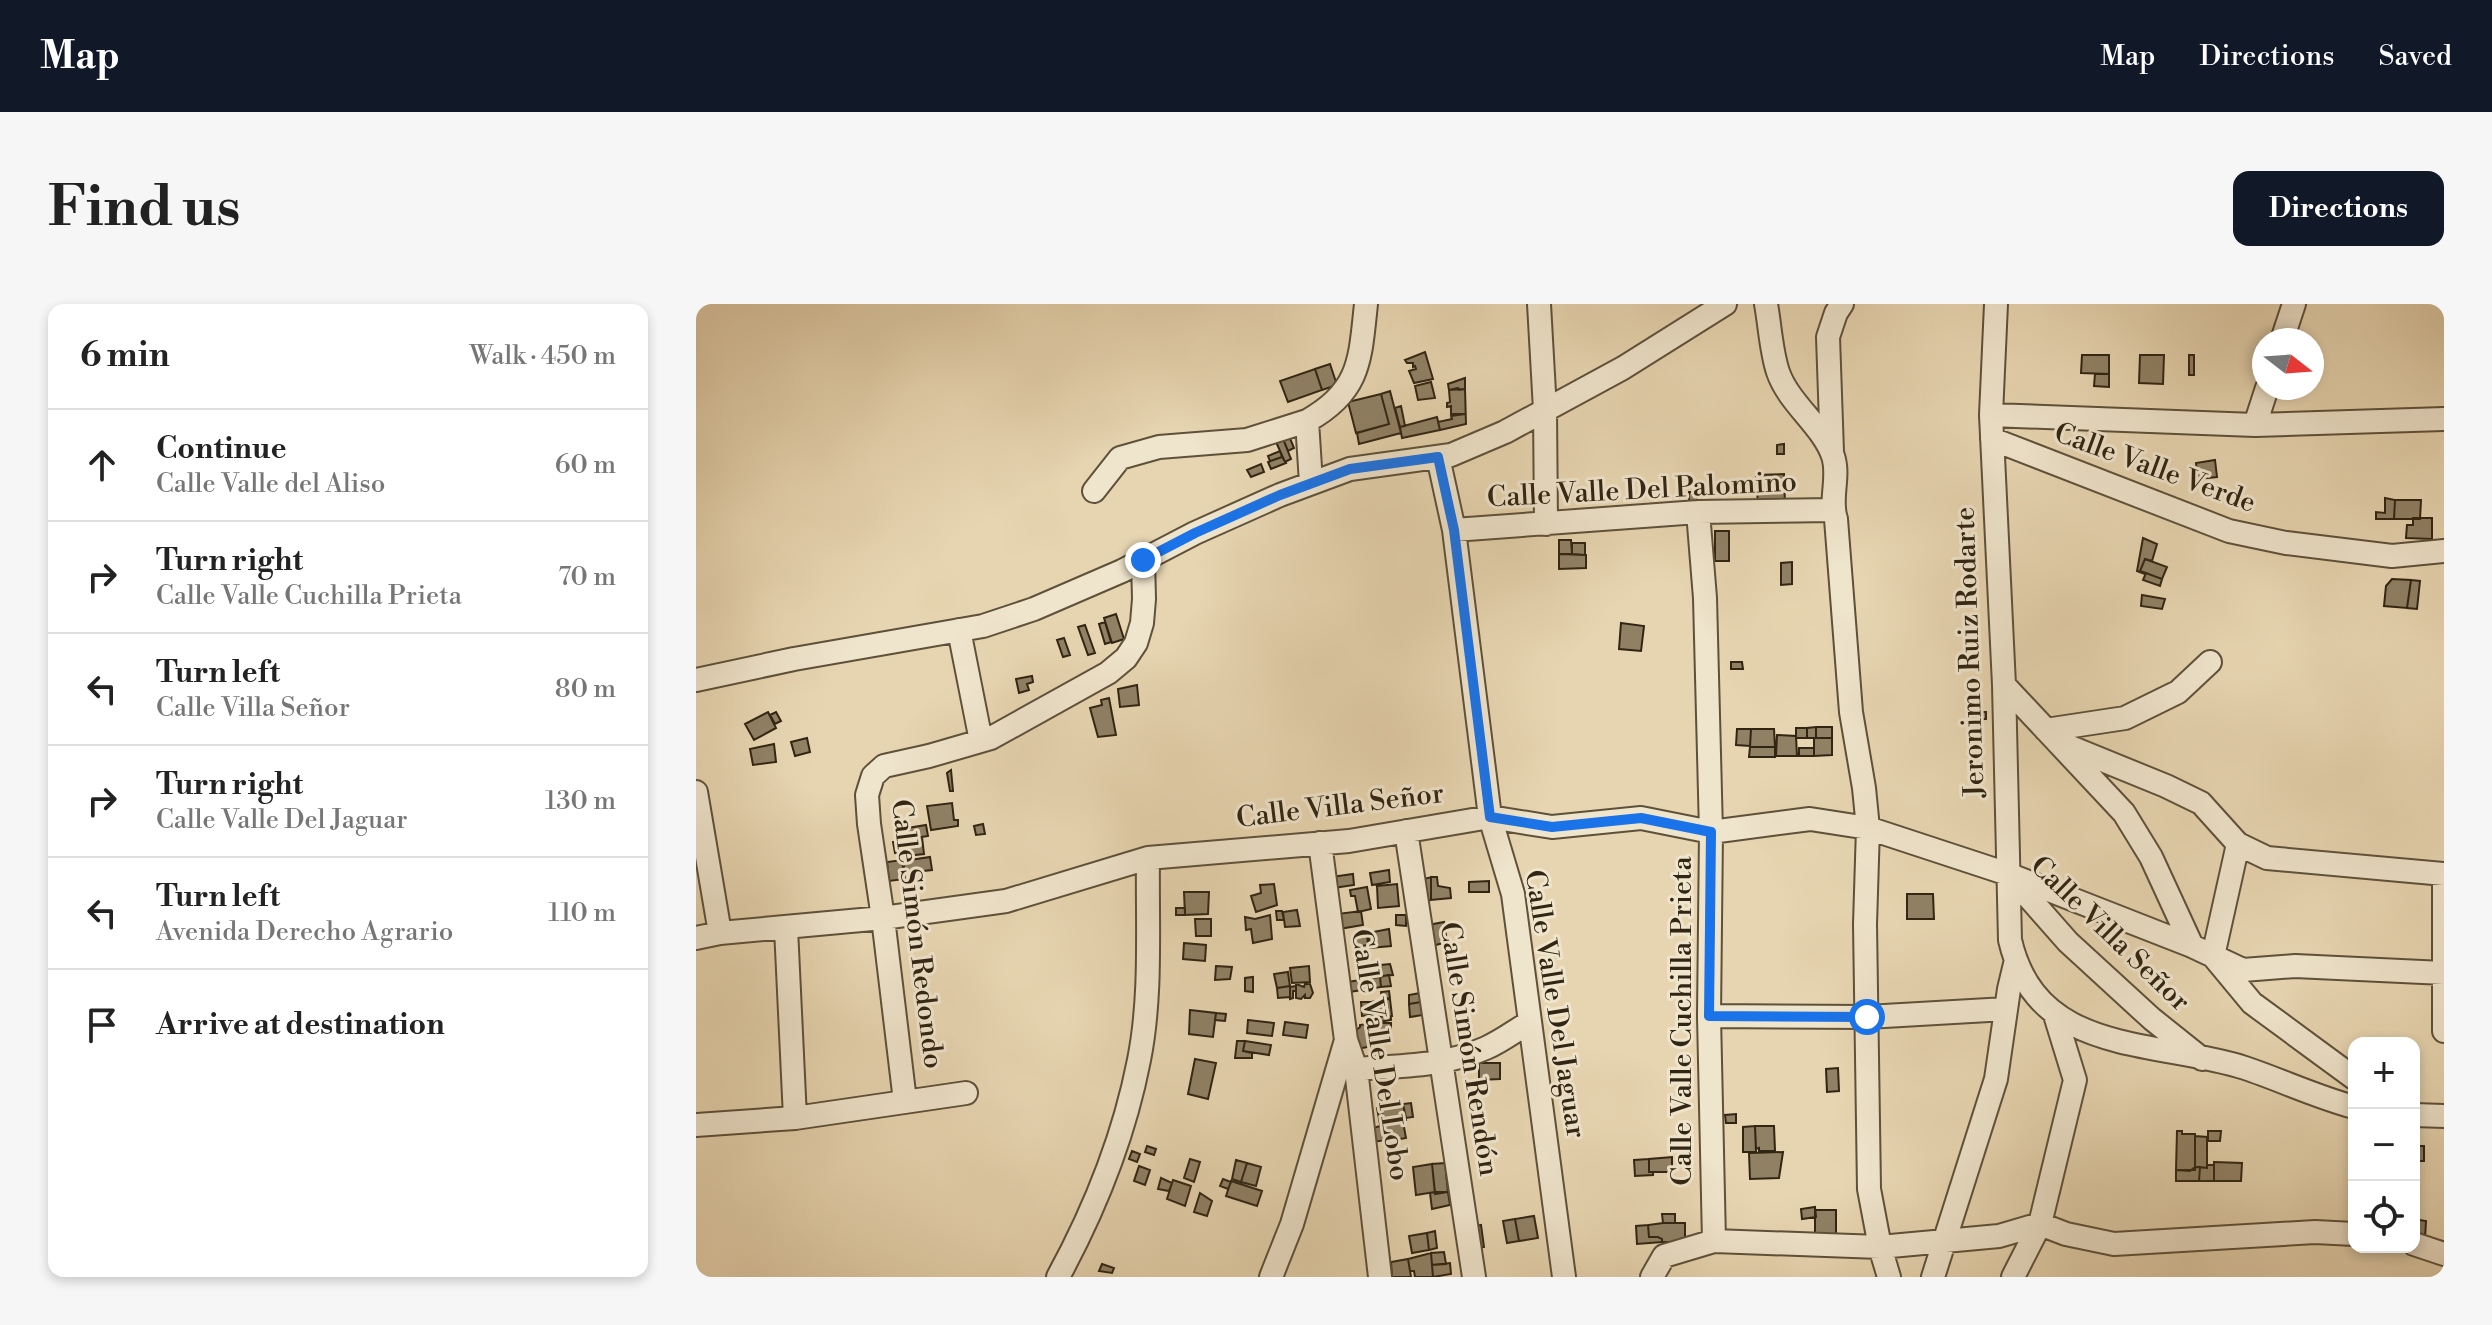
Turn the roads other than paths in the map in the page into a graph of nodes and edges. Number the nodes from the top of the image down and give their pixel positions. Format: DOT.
graph roads {
  1 [pos="1366,304"];
  2 [pos="1539,304"];
  3 [pos="1766,304"];
  4 [pos="1842,304"];
  5 [pos="1996,304"];
  6 [pos="2294,304"];
  7 [pos="1723,305"];
  8 [pos="2286,328"];
  9 [pos="2263,400"];
  10 [pos="1545,410"];
  11 [pos="1991,415"];
  12 [pos="2444,419"];
  13 [pos="1307,421"];
  14 [pos="2255,425"];
  15 [pos="1992,439"];
  16 [pos="1832,452"];
  17 [pos="1438,457"];
  18 [pos="1311,483"];
  19 [pos="1094,491"];
  20 [pos="1833,510"];
  21 [pos="1698,512"];
  22 [pos="1546,524"];
  23 [pos="1454,530"];
  24 [pos="2444,551"];
  25 [pos="1143,560"];
  26 [pos="959,630"];
  27 [pos="2210,662"];
  28 [pos="696,680"];
  29 [pos="2004,685"];
  30 [pos="2052,736"];
  31 [pos="981,741"];
  32 [pos="696,792"];
  33 [pos="1490,817"];
  34 [pos="1868,828"];
  35 [pos="1406,831"];
  36 [pos="1711,832"];
  37 [pos="1320,843"];
  38 [pos="2238,844"];
  39 [pos="1148,858"];
  40 [pos="2008,874"];
  41 [pos="2444,874"];
  42 [pos="2444,883"];
  43 [pos="883,918"];
  44 [pos="786,928"];
  45 [pos="720,933"];
  46 [pos="696,938"];
  47 [pos="2203,951"];
  48 [pos="2015,964"];
  49 [pos="2443,973"];
  50 [pos="2032,992"];
  51 [pos="2006,1009"];
  52 [pos="2055,1015"];
  53 [pos="1709,1016"];
  54 [pos="1867,1017"];
  55 [pos="1530,1022"];
  56 [pos="2444,1031"];
  57 [pos="1346,1040"];
  58 [pos="2202,1059"];
  59 [pos="1441,1061"];
  60 [pos="1356,1069"];
  61 [pos="2348,1074"];
  62 [pos="966,1093"];
  63 [pos="905,1101"];
  64 [pos="2348,1105"];
  65 [pos="2420,1115"];
  66 [pos="2444,1116"];
  67 [pos="795,1118"];
  68 [pos="696,1125"];
  69 [pos="2040,1224"];
  70 [pos="2348,1234"];
  71 [pos="1714,1241"];
  72 [pos="1944,1241"];
  73 [pos="2420,1246"];
  74 [pos="1880,1247"];
  75 [pos="2444,1254"];
  76 [pos="1058,1277"];
  77 [pos="1271,1277"];
  78 [pos="1380,1277"];
  79 [pos="1474,1277"];
  80 [pos="1564,1277"];
  81 [pos="1652,1277"];
  82 [pos="1889,1277"];
  83 [pos="1933,1277"];
  84 [pos="2013,1277"];
  1 -- 13 [label="street"];
  2 -- 10 [label="street"];
  3 -- 16 [label="street"];
  4 -- 16 [label="street"];
  5 -- 11 [label="street, Jeronimo Ruiz Rodarte"];
  6 -- 8 [label="street"];
  7 -- 10 [label="street"];
  9 -- 14 [label="street"];
  10 -- 17 [label="street"];
  10 -- 22 [label="street"];
  11 -- 14 [label="street"];
  11 -- 15 [label="street, Jeronimo Ruiz Rodarte"];
  12 -- 14 [label="street"];
  13 -- 18 [label="street"];
  13 -- 19 [label="street"];
  15 -- 24 [label="street, Calle Valle Verde"];
  15 -- 29 [label="street, Jeronimo Ruiz Rodarte"];
  16 -- 20 [label="street"];
  17 -- 18 [label="street"];
  17 -- 23 [label="street, Calle Valle Del Jaguar"];
  18 -- 25 [label="street"];
  20 -- 21 [label="street, Calle Valle Del Palomino"];
  20 -- 34 [label="street"];
  21 -- 22 [label="street, Calle Valle Del Palomino"];
  21 -- 36 [label="street, Calle Valle Cuchilla Prieta"];
  22 -- 23 [label="street, Calle Valle Del Palomino"];
  23 -- 33 [label="street, Calle Valle Del Jaguar"];
  25 -- 26 [label="street"];
  25 -- 31 [label="street, Calle Simón Redondo"];
  26 -- 28 [label="street"];
  26 -- 31 [label="street"];
  27 -- 30 [label="street"];
  29 -- 30 [label="street"];
  29 -- 40 [label="street, Jeronimo Ruiz Rodarte"];
  30 -- 38 [label="street"];
  30 -- 47 [label="street"];
  31 -- 43 [label="street, Calle Simón Redondo"];
  32 -- 45 [label="street"];
  33 -- 35 [label="street, Calle Villa Señor"];
  33 -- 36 [label="street, Calle Villa Señor"];
  33 -- 55 [label="street, Calle Valle Del Jaguar"];
  34 -- 36 [label="street, Calle Villa Señor"];
  34 -- 40 [label="street, Calle Villa Señor"];
  34 -- 54 [label="street"];
  35 -- 37 [label="street, Calle Villa Señor"];
  35 -- 59 [label="street, Calle Simón Rendón"];
  36 -- 53 [label="street, Calle Valle Cuchilla Prieta"];
  37 -- 39 [label="street, Calle Villa Señor"];
  37 -- 57 [label="street, Calle Valle Del Lobo"];
  38 -- 41 [label="street"];
  38 -- 47 [label="street"];
  39 -- 43 [label="street, Calle Villa Señor"];
  39 -- 76 [label="street"];
  40 -- 47 [label="street"];
  40 -- 48 [label="street, Jeronimo Ruiz Rodarte"];
  40 -- 58 [label="street, Calle Villa Señor"];
  42 -- 49 [label="street"];
  43 -- 44 [label="street, Calle Villa Señor"];
  43 -- 63 [label="street, Calle Simón Redondo"];
  44 -- 45 [label="street, Calle Villa Señor"];
  44 -- 67 [label="street"];
  45 -- 46 [label="street, Calle Villa Señor"];
  47 -- 49 [label="street"];
  47 -- 61 [label="street"];
  48 -- 50 [label="street, Jeronimo Ruiz Rodarte"];
  48 -- 51 [label="street"];
  49 -- 56 [label="street"];
  50 -- 52 [label="street, Calle Villa Señor"];
  51 -- 54 [label="street"];
  51 -- 72 [label="street"];
  52 -- 58 [label="street, Calle Villa Señor"];
  52 -- 69 [label="street"];
  53 -- 54 [label="street"];
  53 -- 71 [label="street, Calle Valle Cuchilla Prieta"];
  54 -- 74 [label="street"];
  55 -- 59 [label="street"];
  55 -- 80 [label="street, Calle Valle Del Jaguar"];
  57 -- 60 [label="street, Calle Valle Del Lobo"];
  57 -- 77 [label="street"];
  58 -- 64 [label="street, Calle Villa Señor"];
  59 -- 60 [label="street"];
  59 -- 79 [label="street, Calle Simón Rendón"];
  60 -- 78 [label="street, Calle Valle Del Lobo"];
  62 -- 63 [label="street"];
  63 -- 67 [label="street"];
  65 -- 66 [label="street"];
  67 -- 68 [label="street"];
  69 -- 70 [label="street"];
  69 -- 72 [label="street"];
  69 -- 84 [label="street"];
  71 -- 74 [label="street"];
  71 -- 81 [label="street"];
  72 -- 74 [label="street"];
  72 -- 83 [label="street"];
  73 -- 75 [label="street"];
  74 -- 82 [label="street"];
}
